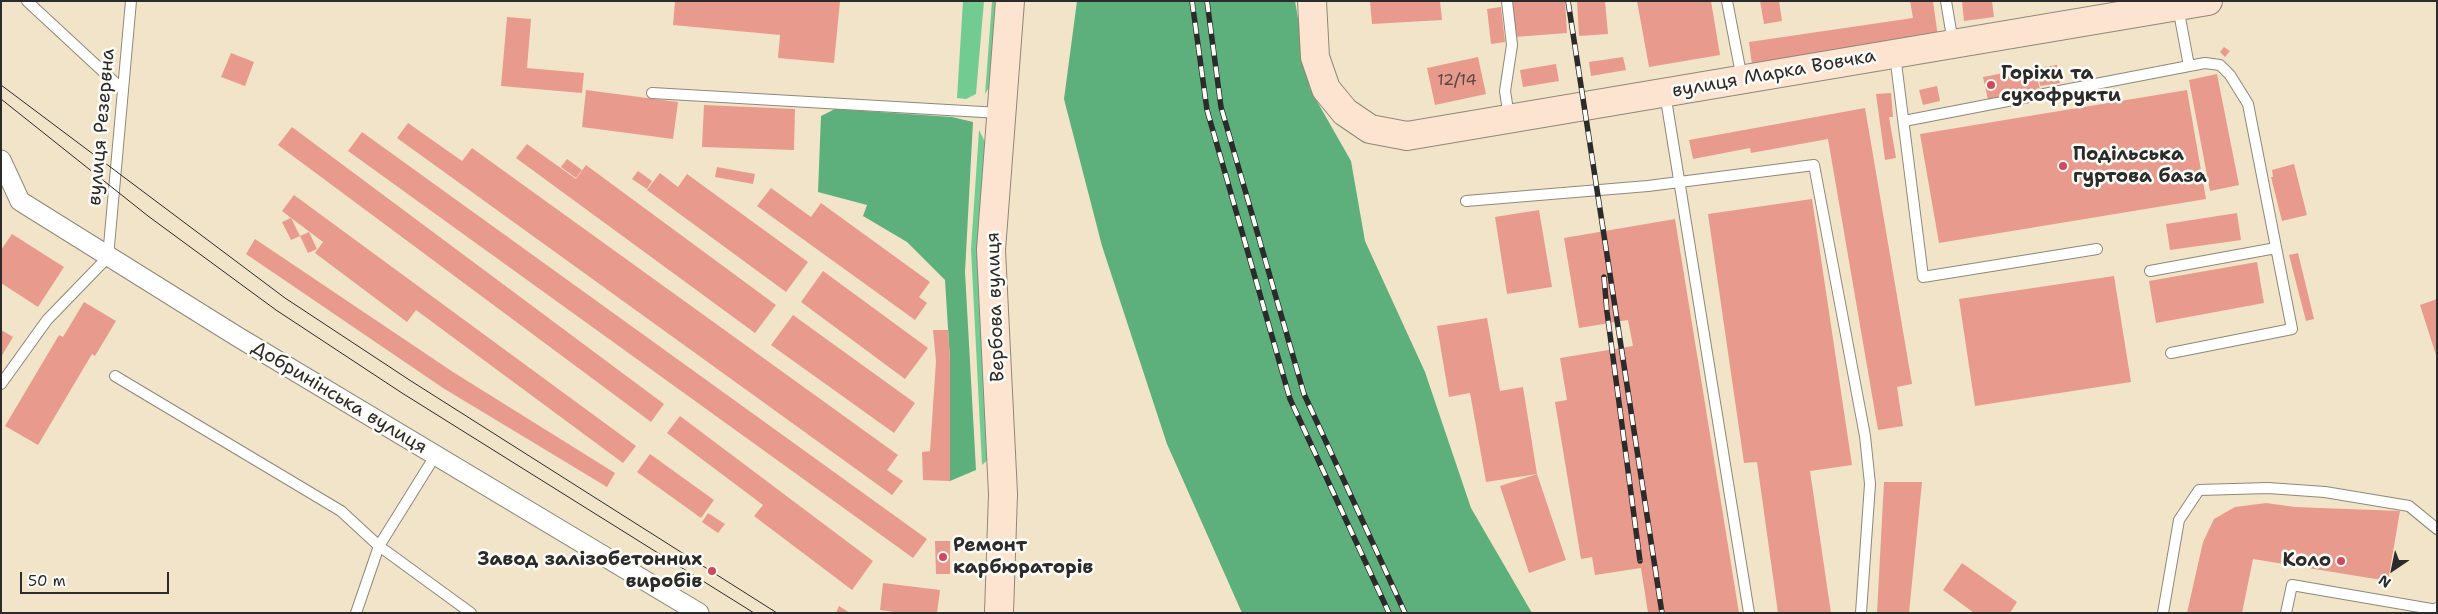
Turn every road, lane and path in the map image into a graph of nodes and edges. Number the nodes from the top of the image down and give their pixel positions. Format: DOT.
graph roads {
  1 [pos="27,1"];
  2 [pos="131,1"];
  3 [pos="1010,1"];
  4 [pos="1312,1"];
  5 [pos="1507,1"];
  6 [pos="1727,1"];
  7 [pos="1946,1"];
  8 [pos="2208,1"];
  9 [pos="2178,6"];
  10 [pos="1954,44"];
  11 [pos="1895,54"];
  12 [pos="2189,66"];
  13 [pos="1742,80"];
  14 [pos="123,90"];
  15 [pos="1665,93"];
  16 [pos="652,94"];
  17 [pos="1001,113"];
  18 [pos="1509,119"];
  19 [pos="1904,121"];
  20 [pos="1,160"];
  21 [pos="1679,182"];
  22 [pos="1,189"];
  23 [pos="20,200"];
  24 [pos="1466,200"];
  25 [pos="2276,248"];
  26 [pos="2097,249"];
  27 [pos="108,257"];
  28 [pos="2150,271"];
  29 [pos="2171,353"];
  30 [pos="115,376"];
  31 [pos="1,384"];
  32 [pos="436,456"];
  33 [pos="2437,529"];
  34 [pos="379,546"];
  35 [pos="2436,610"];
  36 [pos="356,613"];
  37 [pos="471,613"];
  38 [pos="699,613"];
  39 [pos="999,613"];
  40 [pos="1749,613"];
  41 [pos="1861,613"];
  42 [pos="2163,613"];
  43 [pos="2286,613"];
  1 -- 14 [label="lane"];
  2 -- 14 [label="lane, вулиця Резервна"];
  3 -- 17 [label="main road, Вербова вулиця"];
  4 -- 18 [label="main road, вулиця Марка Вовчка"];
  5 -- 18 [label="lane"];
  6 -- 13 [label="lane"];
  7 -- 10 [label="lane"];
  8 -- 9 [label="main road, вулиця Марка Вовчка"];
  9 -- 10 [label="main road, вулиця Марка Вовчка"];
  9 -- 12 [label="lane"];
  10 -- 11 [label="main road, вулиця Марка Вовчка"];
  11 -- 13 [label="main road, вулиця Марка Вовчка"];
  11 -- 19 [label="lane"];
  12 -- 19 [label="lane"];
  12 -- 25 [label="lane"];
  13 -- 15 [label="main road, вулиця Марка Вовчка"];
  14 -- 27 [label="lane, вулиця Резервна"];
  15 -- 18 [label="main road, вулиця Марка Вовчка"];
  15 -- 21 [label="lane"];
  16 -- 17 [label="lane"];
  17 -- 39 [label="main road, Вербова вулиця"];
  19 -- 26 [label="lane"];
  20 -- 23 [label="street"];
  21 -- 24 [label="lane"];
  21 -- 40 [label="lane"];
  21 -- 41 [label="lane"];
  22 -- 23 [label="lane"];
  23 -- 27 [label="street, Добринінська вулиця"];
  25 -- 28 [label="lane"];
  25 -- 29 [label="lane"];
  27 -- 31 [label="lane"];
  27 -- 32 [label="street, Добринінська вулиця"];
  30 -- 34 [label="lane"];
  32 -- 34 [label="lane"];
  32 -- 38 [label="street, Добринінська вулиця"];
  33 -- 42 [label="lane"];
  34 -- 36 [label="lane"];
  34 -- 37 [label="lane"];
  35 -- 43 [label="lane"];
}
